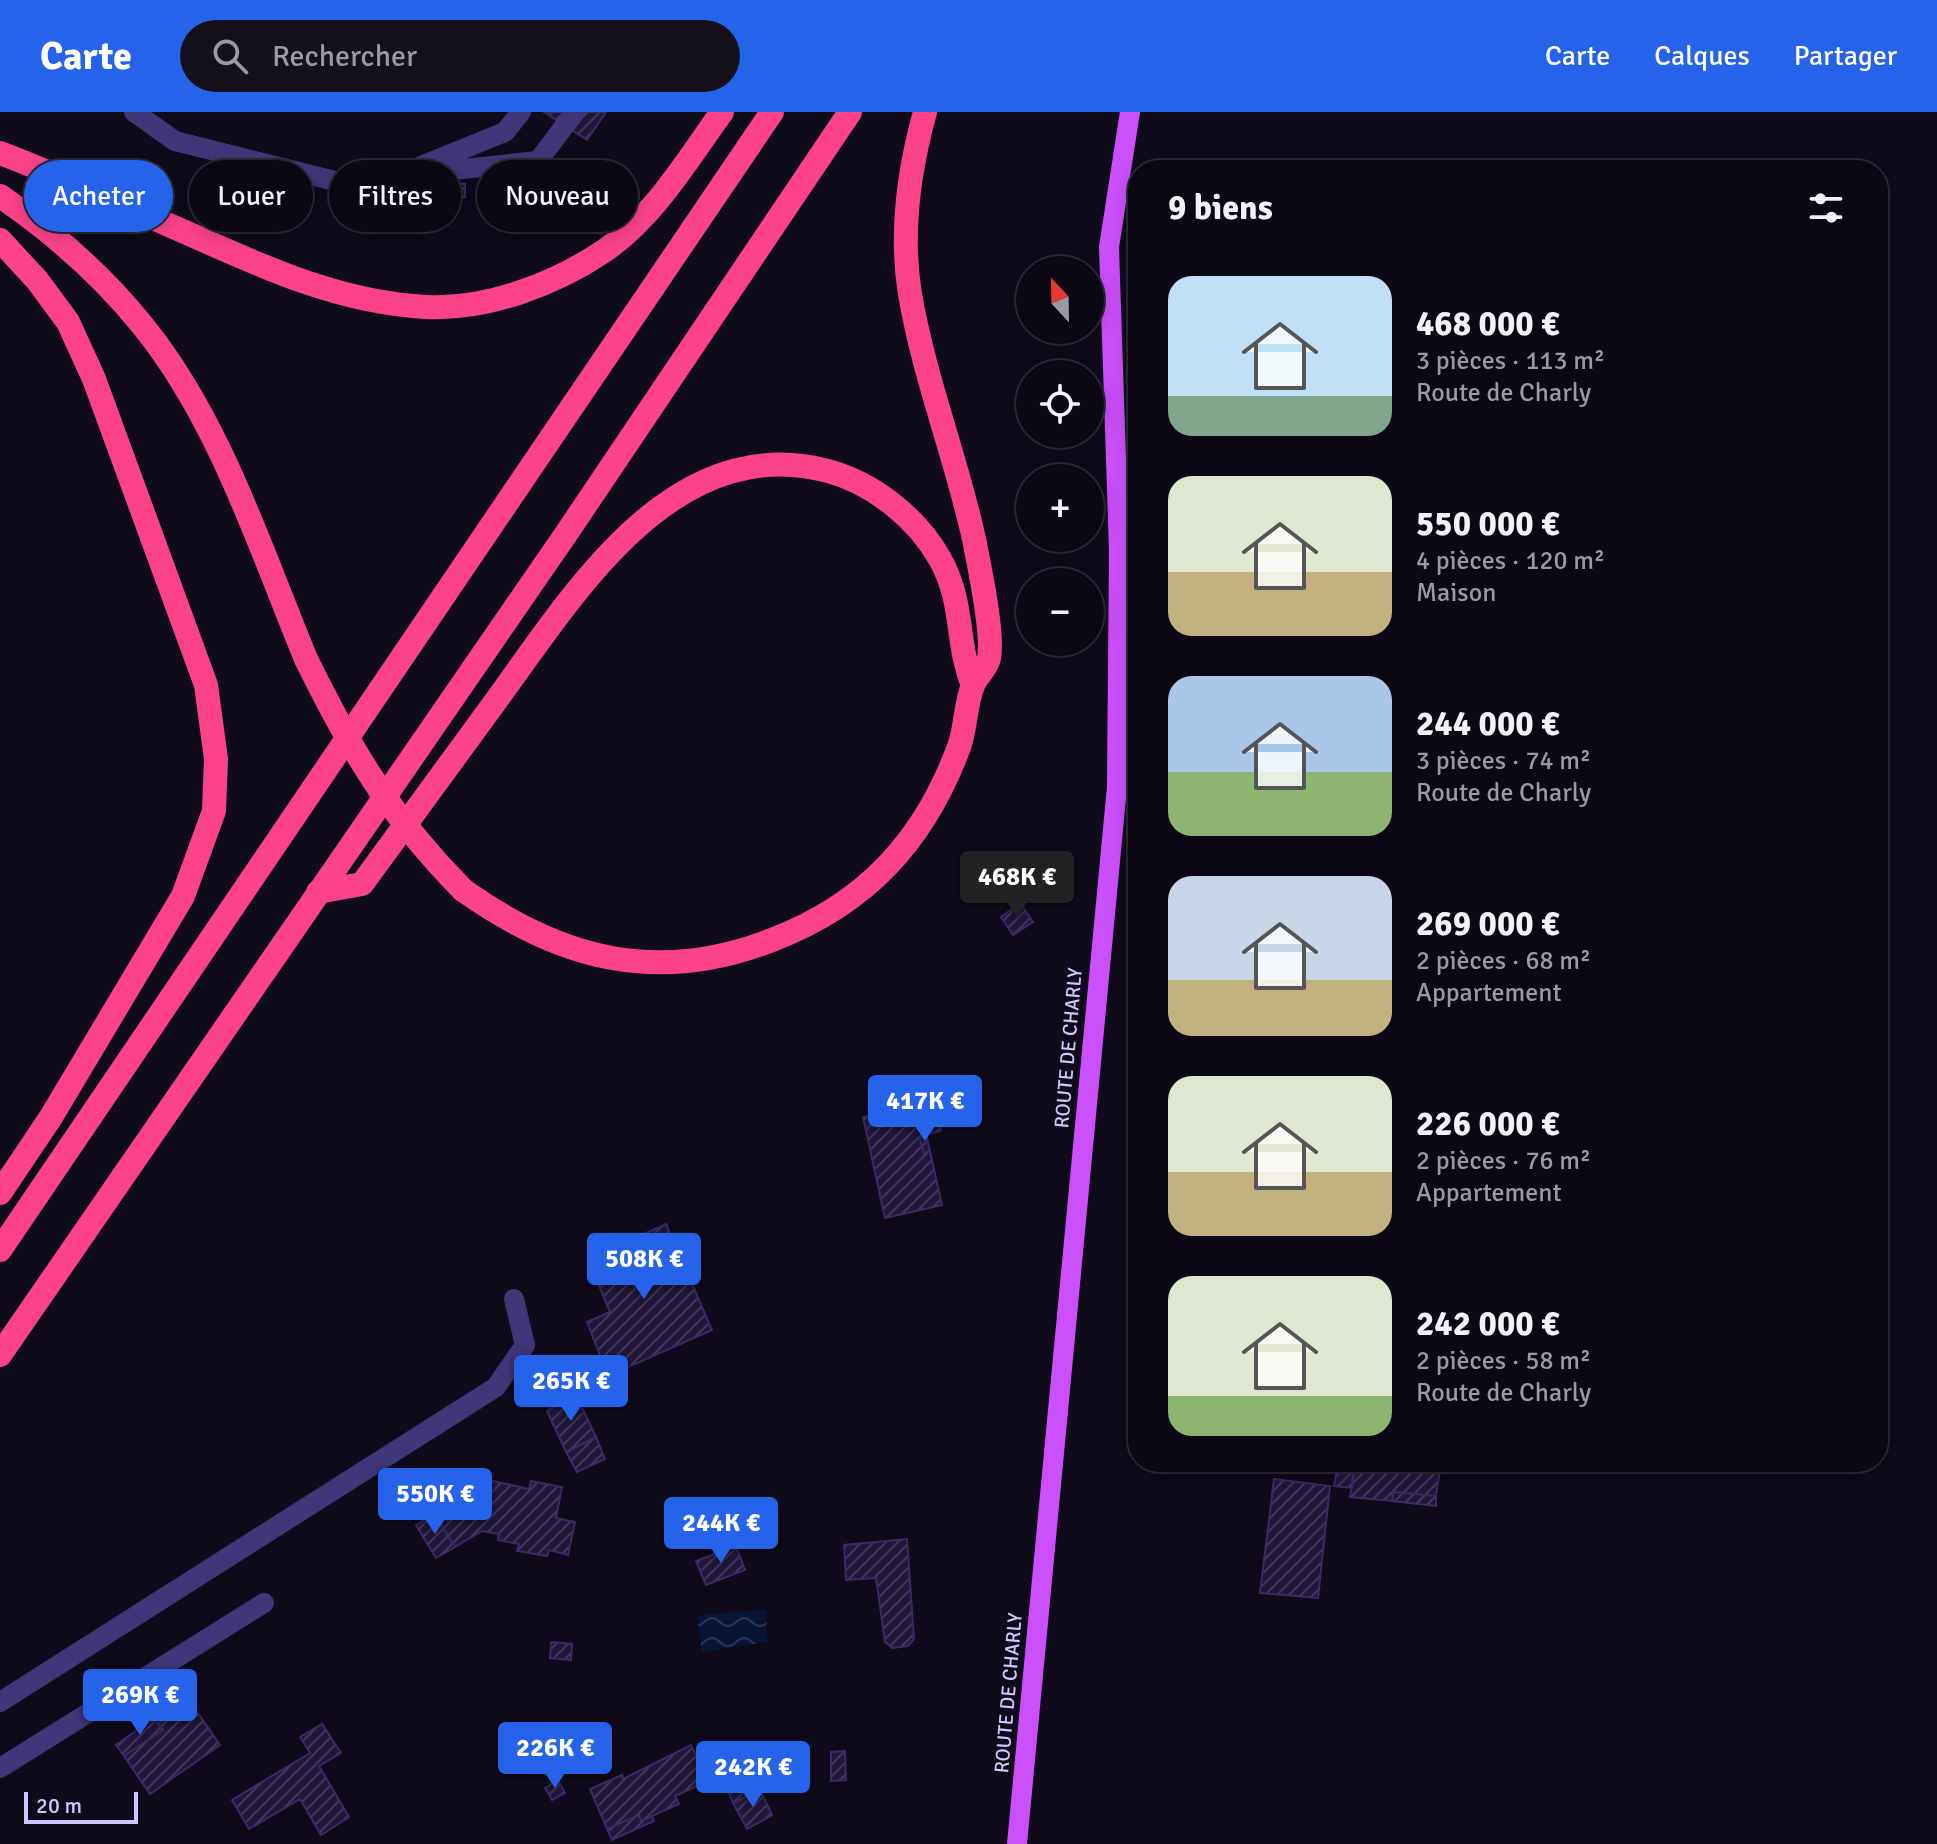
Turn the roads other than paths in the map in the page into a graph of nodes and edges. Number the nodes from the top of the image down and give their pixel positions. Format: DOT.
graph roads {
  1 [pos="134,112"];
  2 [pos="521,112"];
  3 [pos="575,112"];
  4 [pos="722,112"];
  5 [pos="772,112"];
  6 [pos="850,112"];
  7 [pos="925,112"];
  8 [pos="1130,112"];
  9 [pos="0,153"];
  10 [pos="435,160"];
  11 [pos="461,169"];
  12 [pos="329,180"];
  13 [pos="0,196"];
  14 [pos="24,212"];
  15 [pos="0,219"];
  16 [pos="24,219"];
  17 [pos="49,232"];
  18 [pos="0,240"];
  19 [pos="973,686"];
  20 [pos="318,892"];
  21 [pos="0,1193"];
  22 [pos="0,1250"];
  23 [pos="514,1299"];
  24 [pos="0,1355"];
  25 [pos="264,1603"];
  26 [pos="0,1702"];
  27 [pos="0,1768"];
  28 [pos="1017,1844"];
  1 -- 12 [label="street"];
  2 -- 10 [label="street"];
  3 -- 11 [label="street"];
  4 -- 9 [label="highway"];
  5 -- 22 [label="highway"];
  6 -- 20 [label="highway"];
  7 -- 19 [label="highway"];
  8 -- 28 [label="main road, ROUTE DE CHARLY"];
  13 -- 14 [label="highway"];
  15 -- 16 [label="highway"];
  17 -- 19 [label="highway, bridge"];
  18 -- 21 [label="highway"];
  19 -- 20 [label="highway"];
  20 -- 24 [label="highway"];
  23 -- 26 [label="street"];
  25 -- 27 [label="street"];
}
